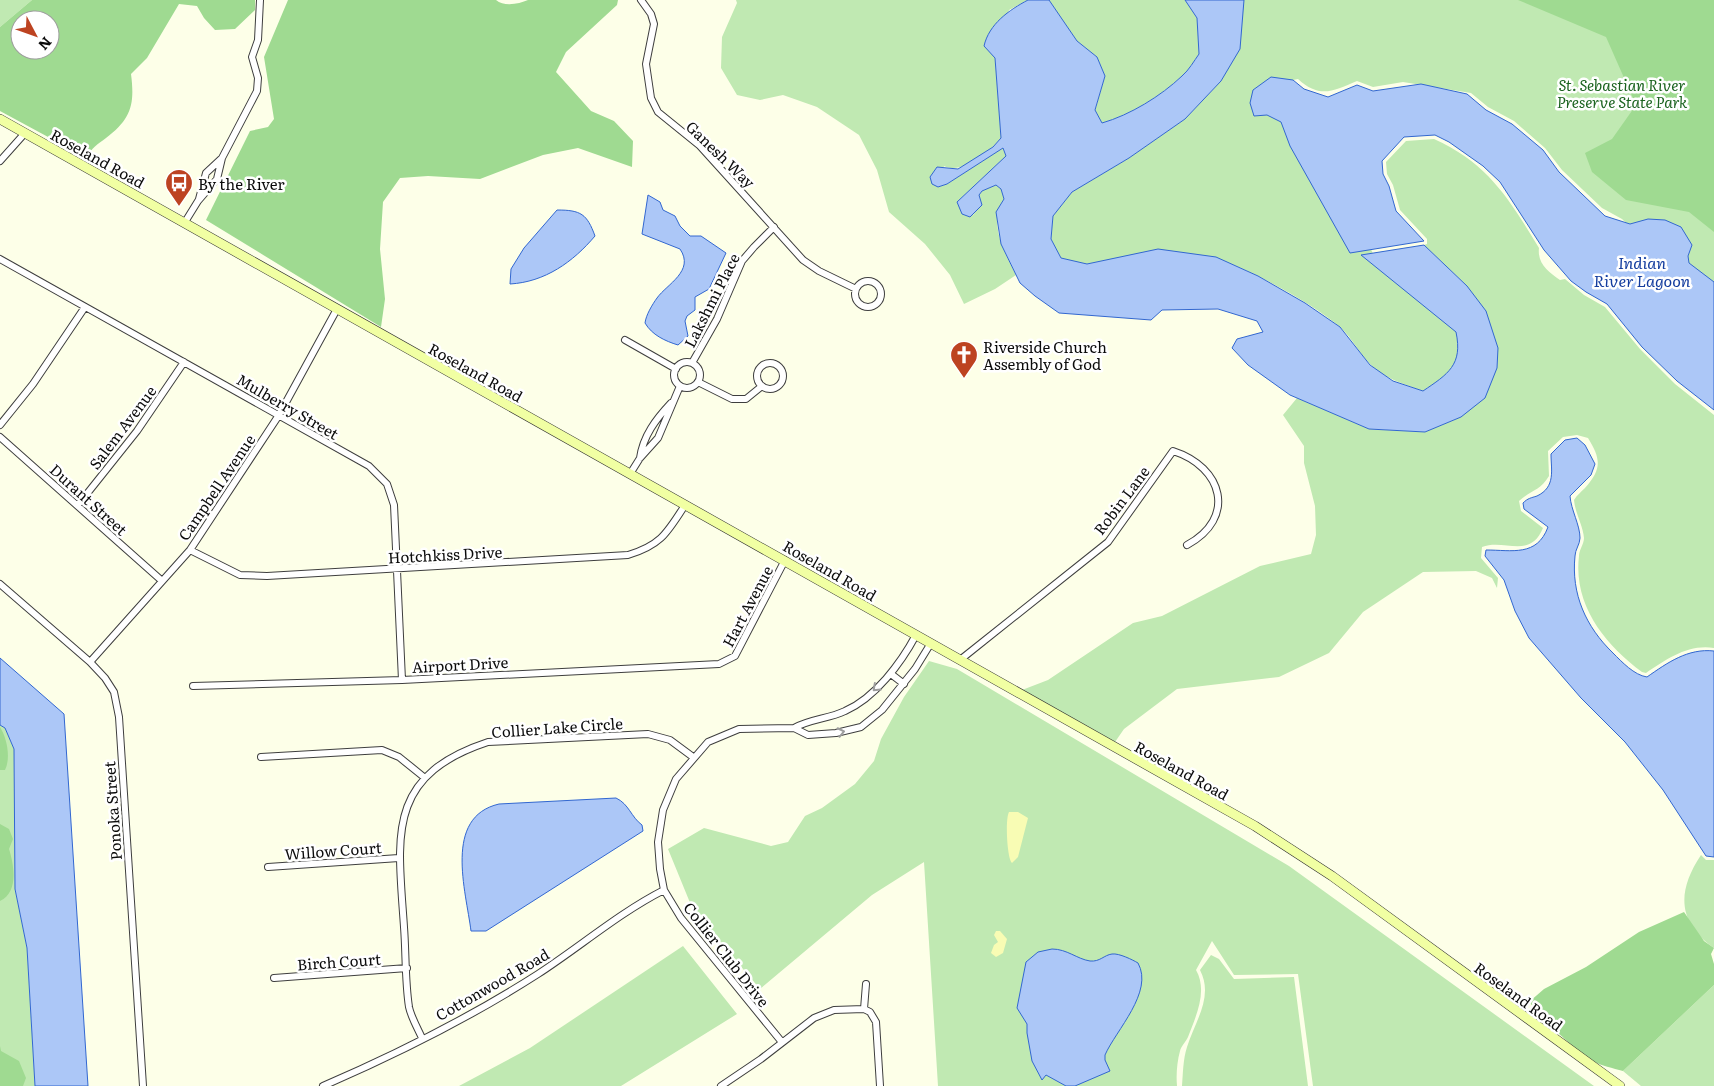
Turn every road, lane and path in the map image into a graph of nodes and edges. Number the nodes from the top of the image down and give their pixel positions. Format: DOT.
graph roads {
  1 [pos="260,0"];
  2 [pos="641,0"];
  3 [pos="0,119"];
  4 [pos="25,133"];
  5 [pos="222,158"];
  6 [pos="0,160"];
  7 [pos="198,201"];
  8 [pos="185,222"];
  9 [pos="774,227"];
  10 [pos="0,259"];
  11 [pos="856,289"];
  12 [pos="85,307"];
  13 [pos="337,309"];
  14 [pos="625,340"];
  15 [pos="184,362"];
  16 [pos="692,363"];
  17 [pos="676,369"];
  18 [pos="698,382"];
  19 [pos="680,386"];
  20 [pos="762,386"];
  21 [pos="672,402"];
  22 [pos="279,414"];
  23 [pos="654,424"];
  24 [pos="0,425"];
  25 [pos="663,429"];
  26 [pos="0,437"];
  27 [pos="645,441"];
  28 [pos="652,446"];
  29 [pos="640,458"];
  30 [pos="630,474"];
  31 [pos="78,505"];
  32 [pos="686,505"];
  33 [pos="1187,544"];
  34 [pos="190,550"];
  35 [pos="786,560"];
  36 [pos="398,569"];
  37 [pos="161,580"];
  38 [pos="0,584"];
  39 [pos="916,635"];
  40 [pos="931,644"];
  41 [pos="960,660"];
  42 [pos="729,661"];
  43 [pos="90,662"];
  44 [pos="891,674"];
  45 [pos="402,680"];
  46 [pos="904,684"];
  47 [pos="193,686"];
  48 [pos="794,728"];
  49 [pos="261,756"];
  50 [pos="694,757"];
  51 [pos="425,778"];
  52 [pos="400,858"];
  53 [pos="268,867"];
  54 [pos="664,890"];
  55 [pos="406,968"];
  56 [pos="274,978"];
  57 [pos="866,984"];
  58 [pos="864,1009"];
  59 [pos="422,1038"];
  60 [pos="781,1041"];
  61 [pos="143,1086"];
  62 [pos="323,1086"];
  63 [pos="721,1086"];
  64 [pos="880,1086"];
  65 [pos="1620,1086"];
  1 -- 5 [label="street"];
  2 -- 9 [label="street, Ganesh Way"];
  3 -- 4 [label="main road, Roseland Road"];
  4 -- 6 [label="street"];
  4 -- 8 [label="main road, Roseland Road"];
  5 -- 7 [label="street"];
  5 -- 7 [label="street"];
  7 -- 8 [label="street"];
  8 -- 13 [label="main road, Roseland Road"];
  9 -- 11 [label="street, Ganesh Way"];
  9 -- 16 [label="street, Lakshmi Place"];
  10 -- 12 [label="street, Mulberry Street"];
  11 -- 11 [label="street"];
  12 -- 15 [label="street, Mulberry Street"];
  12 -- 24 [label="street"];
  13 -- 22 [label="street, Campbell Avenue"];
  13 -- 30 [label="main road, Roseland Road"];
  14 -- 17 [label="street"];
  15 -- 22 [label="street, Mulberry Street"];
  15 -- 31 [label="street, Salem Avenue"];
  16 -- 17 [label="street"];
  16 -- 18 [label="street"];
  17 -- 19 [label="street"];
  18 -- 19 [label="street"];
  18 -- 20 [label="street"];
  19 -- 21 [label="street"];
  20 -- 20 [label="street"];
  21 -- 23 [label="street"];
  21 -- 25 [label="street"];
  22 -- 34 [label="street, Campbell Avenue"];
  22 -- 36 [label="street, Mulberry Street"];
  23 -- 25 [label="street"];
  23 -- 27 [label="street"];
  25 -- 28 [label="street"];
  26 -- 31 [label="street, Durant Street"];
  27 -- 28 [label="street"];
  27 -- 29 [label="street"];
  28 -- 29 [label="street"];
  29 -- 30 [label="street"];
  30 -- 32 [label="main road, Roseland Road"];
  31 -- 37 [label="street, Durant Street"];
  32 -- 35 [label="main road, Roseland Road"];
  32 -- 36 [label="street, Hotchkiss Drive"];
  33 -- 41 [label="street, Robin Lane"];
  34 -- 36 [label="street, Hotchkiss Drive"];
  34 -- 37 [label="street, Campbell Avenue"];
  35 -- 39 [label="main road, Roseland Road"];
  35 -- 42 [label="street, Hart Avenue"];
  36 -- 45 [label="street, Mulberry Street"];
  37 -- 43 [label="street, Campbell Avenue"];
  38 -- 43 [label="street, Ponoka Street"];
  39 -- 40 [label="main road, Roseland Road"];
  39 -- 44 [label="street, Collier Club Drive"];
  40 -- 41 [label="main road, Roseland Road"];
  40 -- 46 [label="street, Collier Club Drive"];
  41 -- 65 [label="main road, Roseland Road"];
  42 -- 45 [label="street, Airport Drive"];
  43 -- 61 [label="street, Ponoka Street"];
  44 -- 46 [label="street"];
  44 -- 48 [label="street, Collier Club Drive, one-way"];
  45 -- 47 [label="street, Airport Drive"];
  48 -- 46 [label="street, Collier Club Drive, one-way"];
  48 -- 50 [label="street, Collier Club Drive"];
  49 -- 51 [label="street"];
  50 -- 51 [label="street, Collier Lake Circle"];
  50 -- 54 [label="street, Collier Club Drive"];
  51 -- 52 [label="street, Collier Lake Circle"];
  52 -- 53 [label="street, Willow Court"];
  52 -- 55 [label="street, Collier Lake Circle"];
  54 -- 59 [label="street, Cottonwood Road"];
  54 -- 60 [label="street, Collier Club Drive"];
  55 -- 56 [label="street, Birch Court"];
  55 -- 59 [label="street, Collier Lake Circle"];
  57 -- 58 [label="street"];
  58 -- 60 [label="street"];
  58 -- 64 [label="street"];
  59 -- 62 [label="street, Cottonwood Road"];
  60 -- 63 [label="street"];
}
